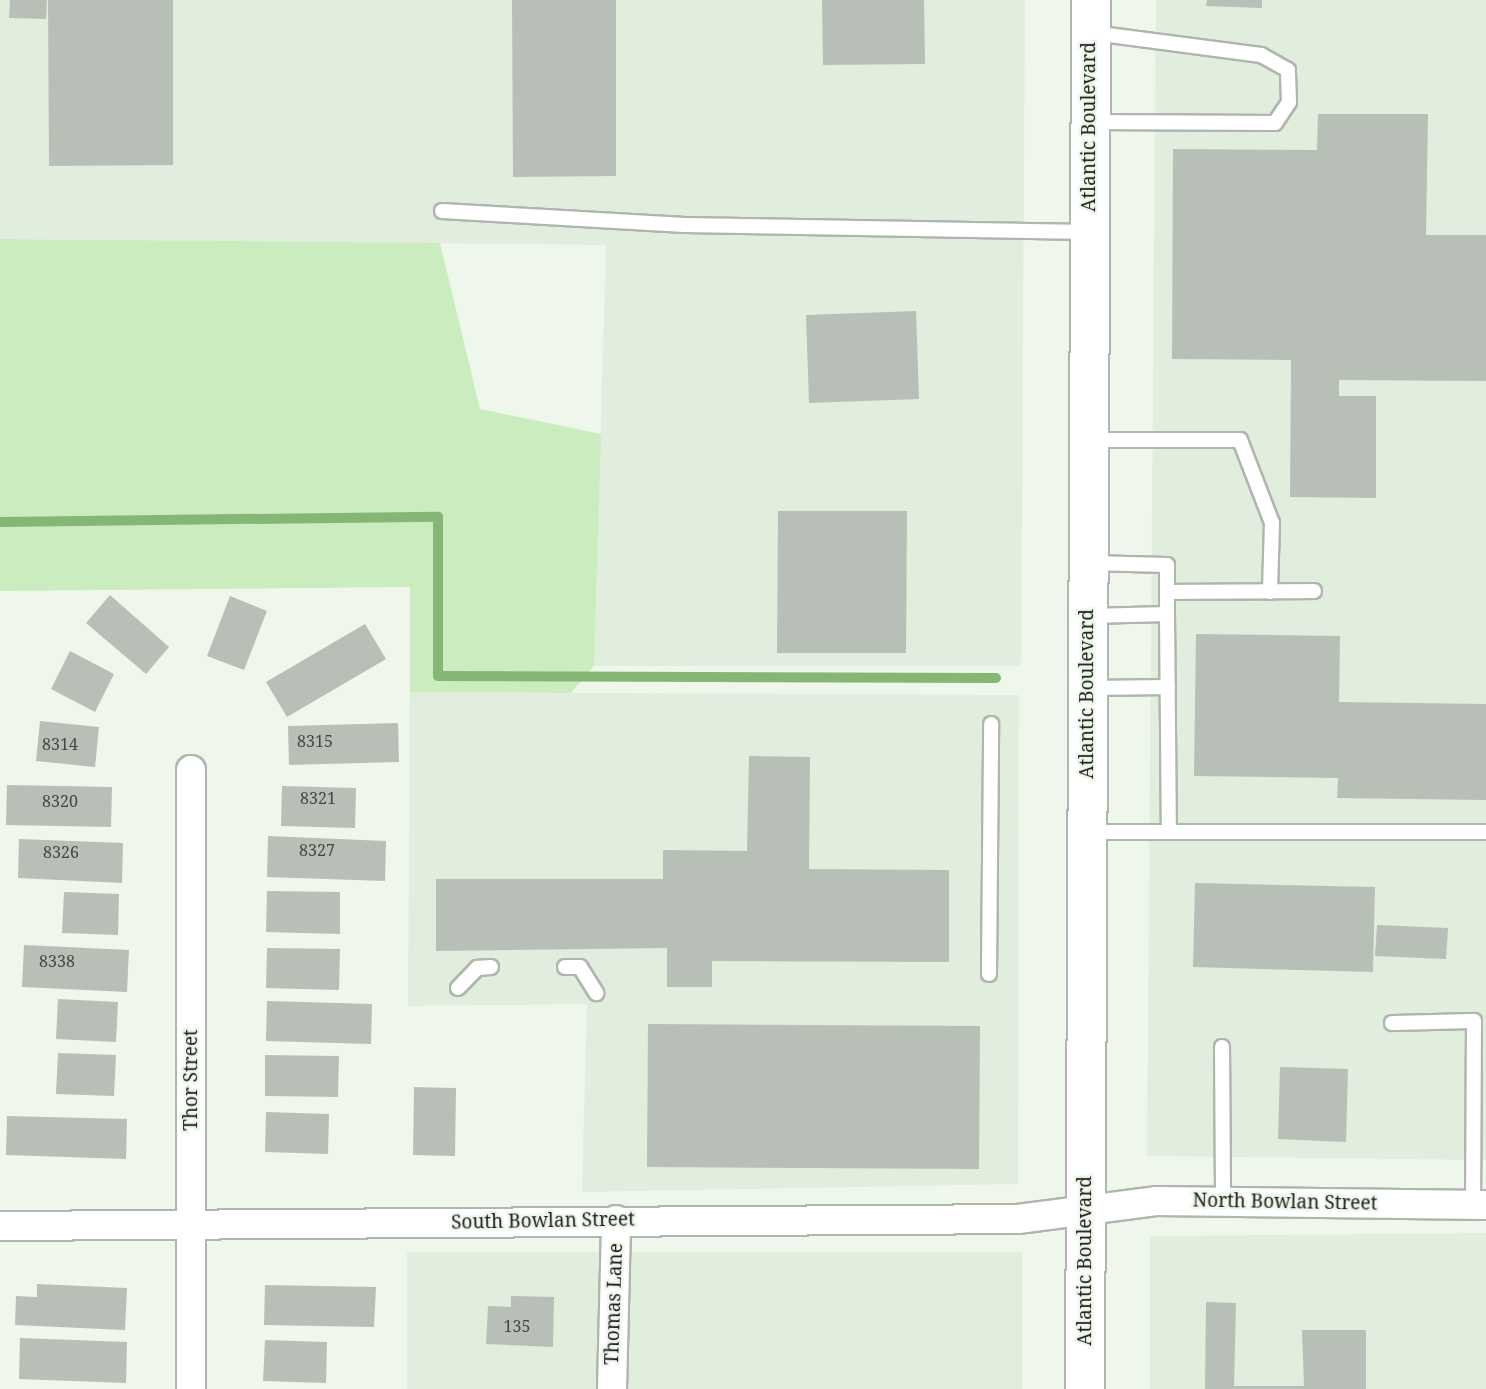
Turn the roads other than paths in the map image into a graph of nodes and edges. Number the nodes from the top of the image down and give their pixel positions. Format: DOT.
graph roads {
  1 [pos="1090,16"];
  2 [pos="1089,122"];
  3 [pos="442,211"];
  4 [pos="1088,232"];
  5 [pos="1088,440"];
  6 [pos="1087,563"];
  7 [pos="1314,591"];
  8 [pos="1270,592"];
  9 [pos="1167,593"];
  10 [pos="1167,614"];
  11 [pos="1088,616"];
  12 [pos="1168,687"];
  13 [pos="1087,688"];
  14 [pos="991,724"];
  15 [pos="191,770"];
  16 [pos="1086,831"];
  17 [pos="1169,832"];
  18 [pos="1486,832"];
  19 [pos="491,967"];
  20 [pos="565,967"];
  21 [pos="989,974"];
  22 [pos="458,988"];
  23 [pos="597,993"];
  24 [pos="1392,1023"];
  25 [pos="1222,1047"];
  26 [pos="1223,1201"];
  27 [pos="1480,1204"];
  28 [pos="1086,1211"];
  29 [pos="616,1220"];
  30 [pos="0,1226"];
  31 [pos="191,1226"];
  32 [pos="191,1389"];
  33 [pos="612,1389"];
  34 [pos="1085,1389"];
  1 -- 2 [label="main road, Atlantic Boulevard"];
  1 -- 2 [label="lane"];
  2 -- 4 [label="main road, Atlantic Boulevard"];
  3 -- 4 [label="lane"];
  4 -- 5 [label="main road, Atlantic Boulevard"];
  5 -- 6 [label="main road, Atlantic Boulevard"];
  5 -- 8 [label="lane"];
  6 -- 9 [label="lane"];
  6 -- 11 [label="main road, Atlantic Boulevard"];
  7 -- 8 [label="lane"];
  8 -- 9 [label="lane"];
  9 -- 10 [label="lane"];
  10 -- 11 [label="lane"];
  10 -- 12 [label="lane"];
  11 -- 13 [label="main road, Atlantic Boulevard"];
  12 -- 13 [label="lane"];
  12 -- 17 [label="lane"];
  13 -- 16 [label="main road, Atlantic Boulevard"];
  14 -- 21 [label="lane"];
  15 -- 31 [label="street, Thor Street"];
  16 -- 17 [label="lane"];
  16 -- 28 [label="main road, Atlantic Boulevard"];
  17 -- 18 [label="lane"];
  19 -- 22 [label="lane"];
  20 -- 23 [label="lane"];
  24 -- 27 [label="lane"];
  25 -- 26 [label="lane"];
  26 -- 27 [label="street, North Bowlan Street"];
  26 -- 28 [label="street, North Bowlan Street"];
  28 -- 29 [label="street, South Bowlan Street"];
  28 -- 34 [label="main road, Atlantic Boulevard"];
  29 -- 31 [label="street, South Bowlan Street"];
  29 -- 33 [label="street, Thomas Lane"];
  30 -- 31 [label="street, South Bowlan Street"];
  31 -- 32 [label="street, Thor Street"];
}
